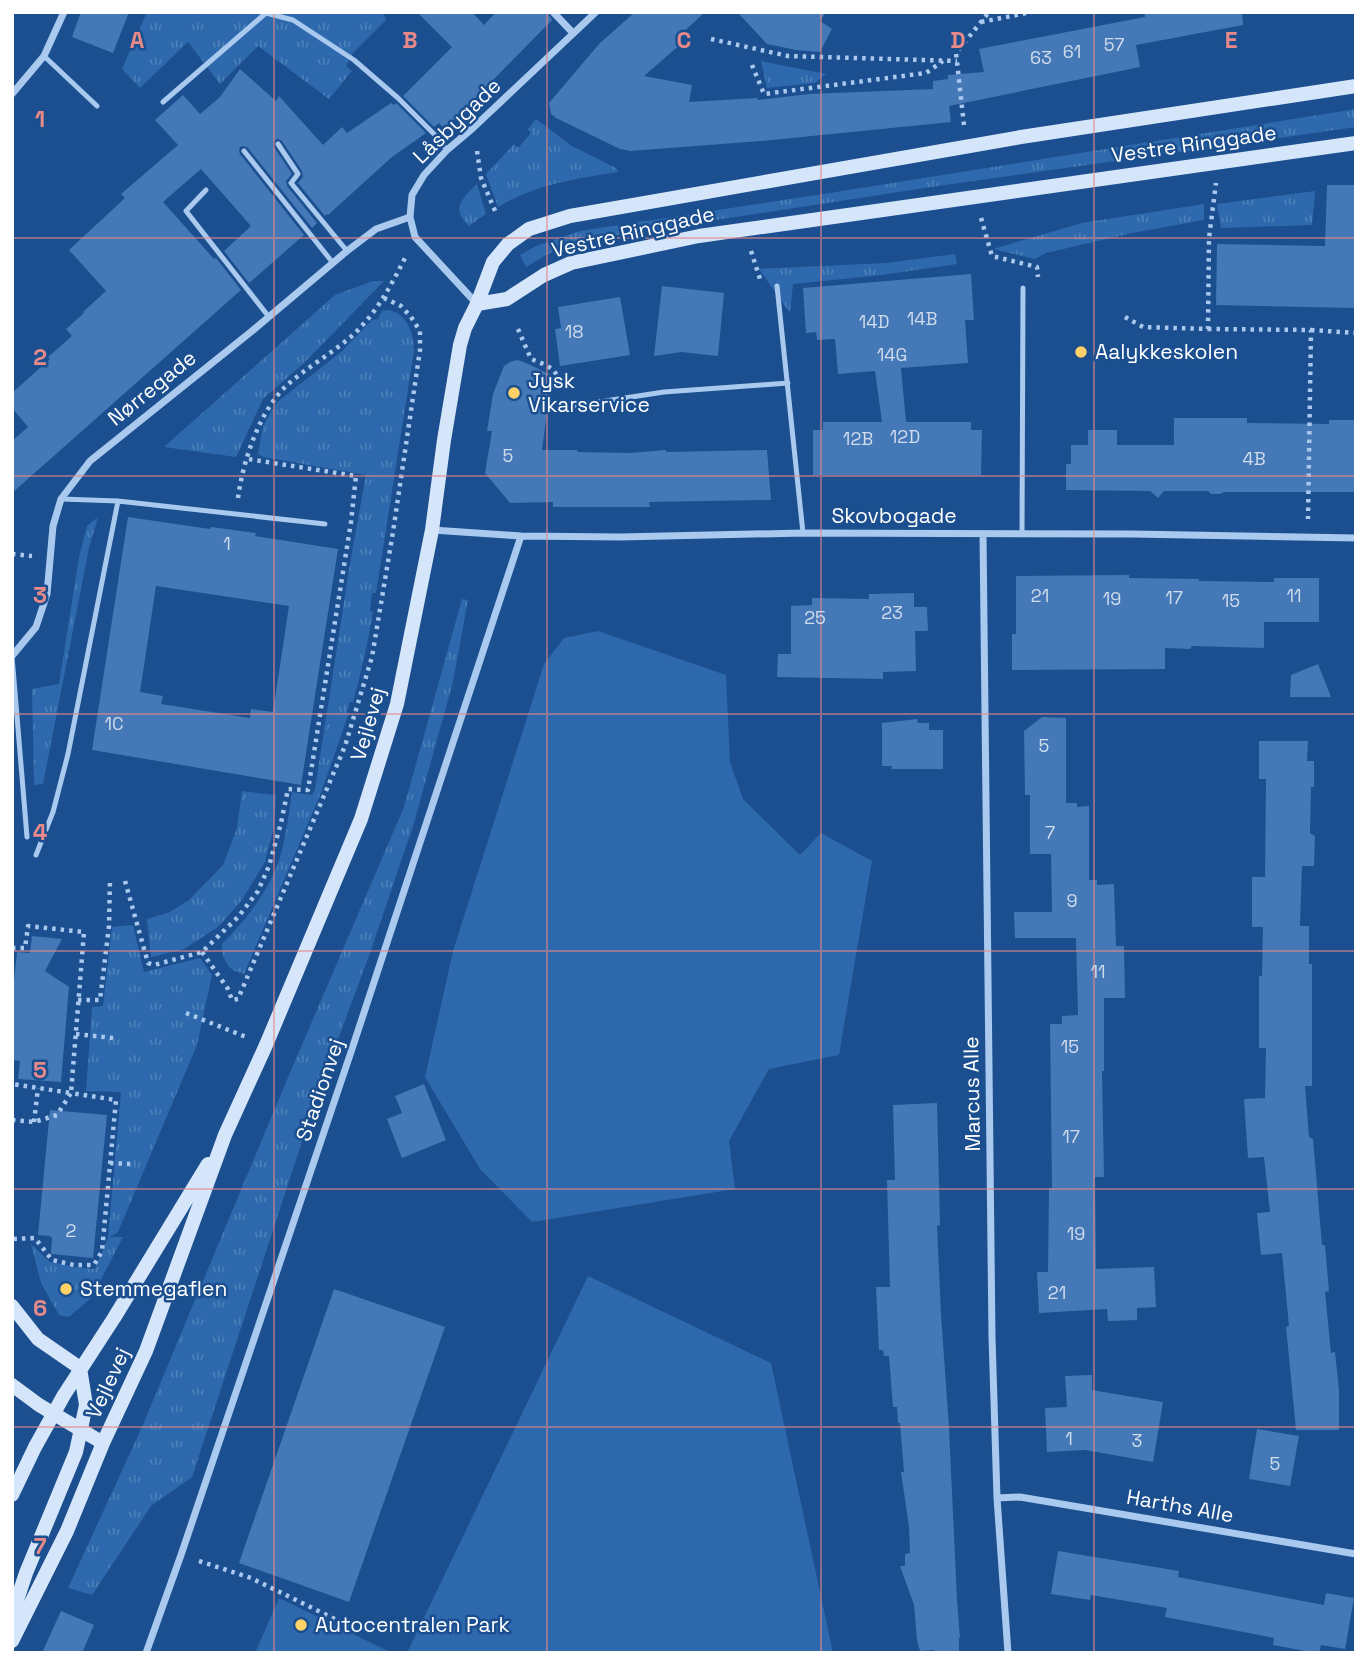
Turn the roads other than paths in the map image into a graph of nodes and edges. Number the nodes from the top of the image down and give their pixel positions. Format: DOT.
graph roads {
  1 [pos="64,12"];
  2 [pos="553,12"];
  3 [pos="596,12"];
  4 [pos="573,33"];
  5 [pos="44,56"];
  6 [pos="1356,86"];
  7 [pos="12,94"];
  8 [pos="163,102"];
  9 [pos="97,106"];
  10 [pos="1356,143"];
  11 [pos="278,144"];
  12 [pos="447,150"];
  13 [pos="244,151"];
  14 [pos="206,190"];
  15 [pos="410,217"];
  16 [pos="347,251"];
  17 [pos="333,263"];
  18 [pos="777,286"];
  19 [pos="1023,288"];
  20 [pos="477,304"];
  21 [pos="269,317"];
  22 [pos="788,383"];
  23 [pos="566,407"];
  24 [pos="61,499"];
  25 [pos="118,501"];
  26 [pos="326,524"];
  27 [pos="432,530"];
  28 [pos="803,533"];
  29 [pos="982,534"];
  30 [pos="1022,534"];
  31 [pos="522,536"];
  32 [pos="1356,537"];
  33 [pos="12,656"];
  34 [pos="27,837"];
  35 [pos="36,855"];
  36 [pos="225,1135"];
  37 [pos="12,1306"];
  38 [pos="80,1368"];
  39 [pos="12,1385"];
  40 [pos="54,1414"];
  41 [pos="81,1430"];
  42 [pos="103,1443"];
  43 [pos="12,1495"];
  44 [pos="997,1498"];
  45 [pos="1356,1554"];
  46 [pos="12,1615"];
  47 [pos="12,1641"];
  48 [pos="146,1653"];
  49 [pos="1008,1653"];
  1 -- 5 [label="street"];
  2 -- 4 [label="street"];
  3 -- 4 [label="street, Låsbygade"];
  4 -- 12 [label="street, Låsbygade"];
  5 -- 7 [label="street"];
  5 -- 9 [label="lane"];
  6 -- 20 [label="main road, Vestre Ringgade"];
  8 -- 12 [label="lane"];
  10 -- 20 [label="main road, Vestre Ringgade"];
  11 -- 16 [label="lane"];
  12 -- 15 [label="street, Låsbygade"];
  13 -- 17 [label="lane"];
  14 -- 21 [label="lane"];
  15 -- 16 [label="street, Nørregade"];
  15 -- 20 [label="street, Låsbygade"];
  16 -- 17 [label="street, Nørregade"];
  17 -- 21 [label="street, Nørregade"];
  18 -- 22 [label="lane"];
  19 -- 30 [label="lane"];
  20 -- 27 [label="main road, Vejlevej"];
  21 -- 24 [label="street, Nørregade"];
  22 -- 23 [label="lane"];
  22 -- 28 [label="lane"];
  24 -- 25 [label="lane"];
  24 -- 33 [label="street, Nørregade"];
  25 -- 26 [label="lane"];
  25 -- 35 [label="lane"];
  27 -- 31 [label="street, Skovbogade"];
  27 -- 36 [label="main road, Vejlevej"];
  28 -- 29 [label="street, Skovbogade"];
  28 -- 31 [label="street, Skovbogade"];
  29 -- 30 [label="street, Skovbogade"];
  29 -- 44 [label="street, Marcus Alle"];
  30 -- 32 [label="street, Skovbogade"];
  31 -- 48 [label="street, Stadionvej"];
  33 -- 34 [label="lane"];
  36 -- 38 [label="main road, Vejlevej"];
  36 -- 42 [label="main road, Vejlevej"];
  37 -- 38 [label="main road"];
  38 -- 40 [label="main road, Vejlevej"];
  38 -- 41 [label="main road"];
  39 -- 40 [label="main road"];
  40 -- 41 [label="main road"];
  40 -- 43 [label="main road, Vejlevej"];
  41 -- 42 [label="main road"];
  41 -- 46 [label="main road"];
  42 -- 47 [label="main road, Vejlevej"];
  44 -- 45 [label="street, Harths Alle"];
  44 -- 49 [label="street, Marcus Alle"];
}
